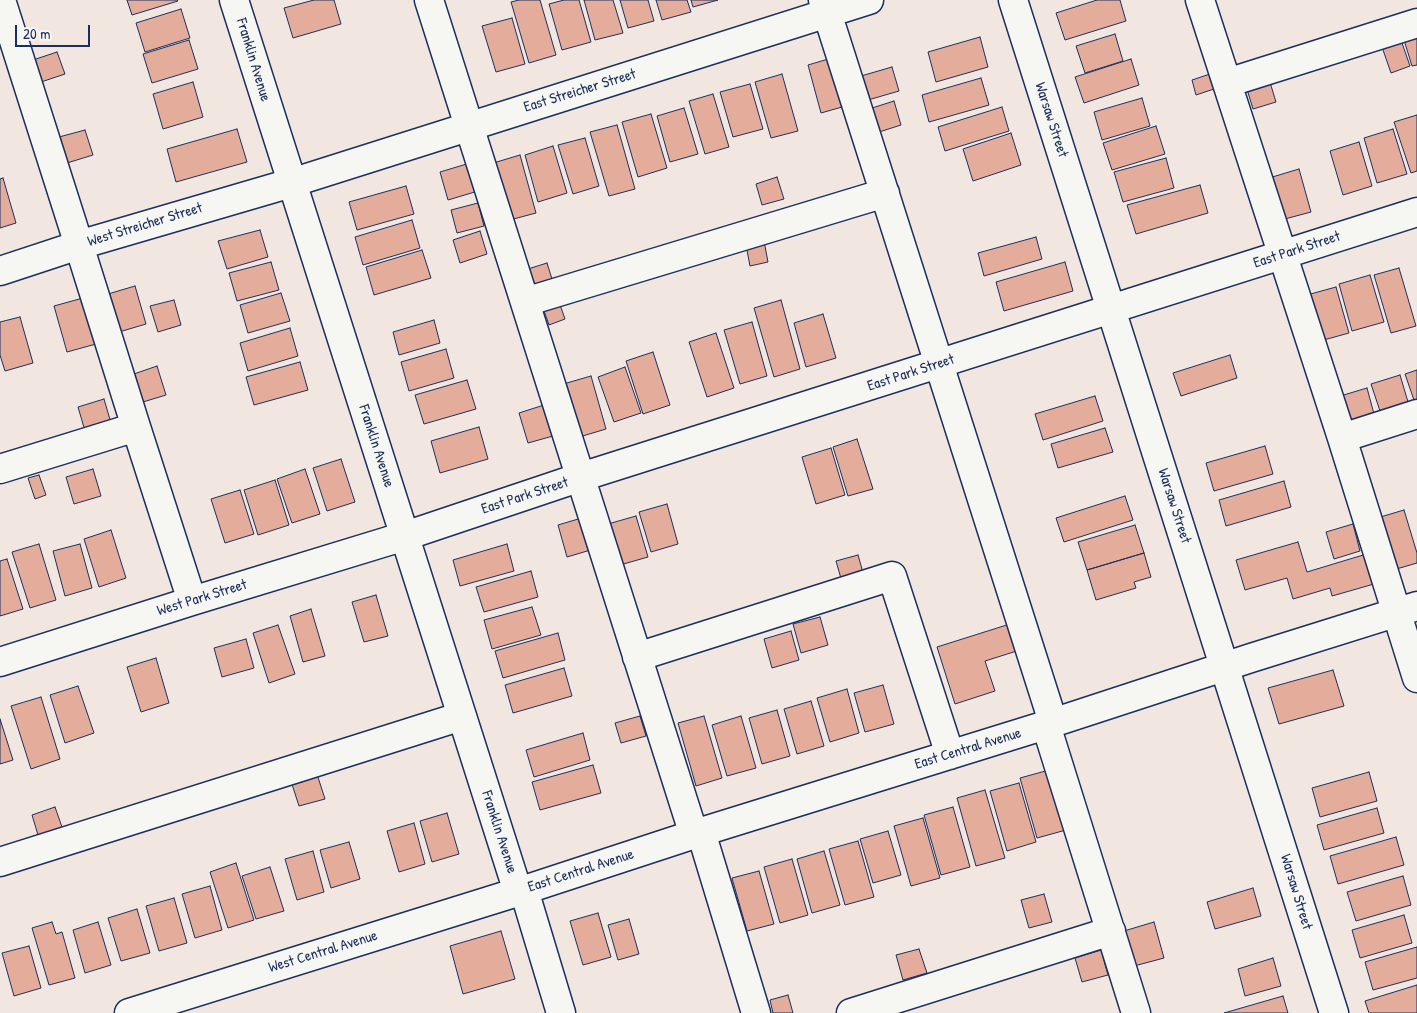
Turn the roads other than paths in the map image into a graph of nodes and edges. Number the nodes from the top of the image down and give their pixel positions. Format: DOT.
graph roads {
  1 [pos="1,0"];
  2 [pos="234,0"];
  3 [pos="429,0"];
  4 [pos="869,0"];
  5 [pos="1012,0"];
  6 [pos="1200,0"];
  7 [pos="826,7"];
  8 [pos="1417,23"];
  9 [pos="12,74"];
  10 [pos="1227,83"];
  11 [pos="469,126"];
  12 [pos="291,182"];
  13 [pos="885,193"];
  14 [pos="1417,212"];
  15 [pos="79,245"];
  16 [pos="1283,255"];
  17 [pos="0,271"];
  18 [pos="525,302"];
  19 [pos="1111,309"];
  20 [pos="939,364"];
  21 [pos="1417,414"];
  22 [pos="136,427"];
  23 [pos="1342,438"];
  24 [pos="0,469"];
  25 [pos="581,478"];
  26 [pos="406,536"];
  27 [pos="192,601"];
  28 [pos="1407,609"];
  29 [pos="637,657"];
  30 [pos="0,662"];
  31 [pos="1225,666"];
  32 [pos="1417,678"];
  33 [pos="462,716"];
  34 [pos="1049,724"];
  35 [pos="950,755"];
  36 [pos="697,834"];
  37 [pos="0,862"];
  38 [pos="521,891"];
  39 [pos="1111,931"];
  40 [pos="129,1013"];
  41 [pos="561,1013"];
  42 [pos="756,1013"];
  43 [pos="851,1013"];
  44 [pos="1136,1013"];
  45 [pos="1334,1013"];
  1 -- 9 [label="street"];
  2 -- 12 [label="street, Franklin Avenue"];
  3 -- 11 [label="street"];
  4 -- 7 [label="street, East Streicher Street"];
  5 -- 19 [label="street, Warsaw Street"];
  6 -- 10 [label="street"];
  7 -- 11 [label="street, East Streicher Street"];
  7 -- 13 [label="street"];
  8 -- 10 [label="street"];
  9 -- 15 [label="street"];
  10 -- 16 [label="street"];
  11 -- 12 [label="street, East Streicher Street"];
  11 -- 18 [label="street"];
  12 -- 15 [label="street, West Streicher Street"];
  12 -- 26 [label="street, Franklin Avenue"];
  13 -- 18 [label="street"];
  13 -- 20 [label="street"];
  14 -- 16 [label="street, East Park Street"];
  15 -- 17 [label="street, West Streicher Street"];
  15 -- 22 [label="street"];
  16 -- 19 [label="street, East Park Street"];
  16 -- 23 [label="street"];
  18 -- 25 [label="street"];
  19 -- 20 [label="street, East Park Street"];
  19 -- 31 [label="street, Warsaw Street"];
  20 -- 25 [label="street, East Park Street"];
  20 -- 34 [label="street"];
  21 -- 23 [label="street"];
  22 -- 24 [label="street"];
  22 -- 27 [label="street"];
  23 -- 28 [label="street"];
  25 -- 26 [label="street, East Park Street"];
  25 -- 29 [label="street"];
  26 -- 27 [label="street, West Park Street"];
  26 -- 33 [label="street, Franklin Avenue"];
  27 -- 30 [label="street, West Park Street"];
  28 -- 31 [label="street, East Central Avenue"];
  28 -- 32 [label="street"];
  29 -- 35 [label="street"];
  29 -- 36 [label="street"];
  31 -- 34 [label="street, East Central Avenue"];
  31 -- 45 [label="street, Warsaw Street"];
  33 -- 37 [label="street"];
  33 -- 38 [label="street, Franklin Avenue"];
  34 -- 35 [label="street, East Central Avenue"];
  34 -- 39 [label="street"];
  35 -- 36 [label="street, East Central Avenue"];
  36 -- 38 [label="street, East Central Avenue"];
  36 -- 42 [label="street"];
  38 -- 40 [label="street, West Central Avenue"];
  38 -- 41 [label="street, Franklin Avenue"];
  39 -- 43 [label="street"];
  39 -- 44 [label="street"];
}
